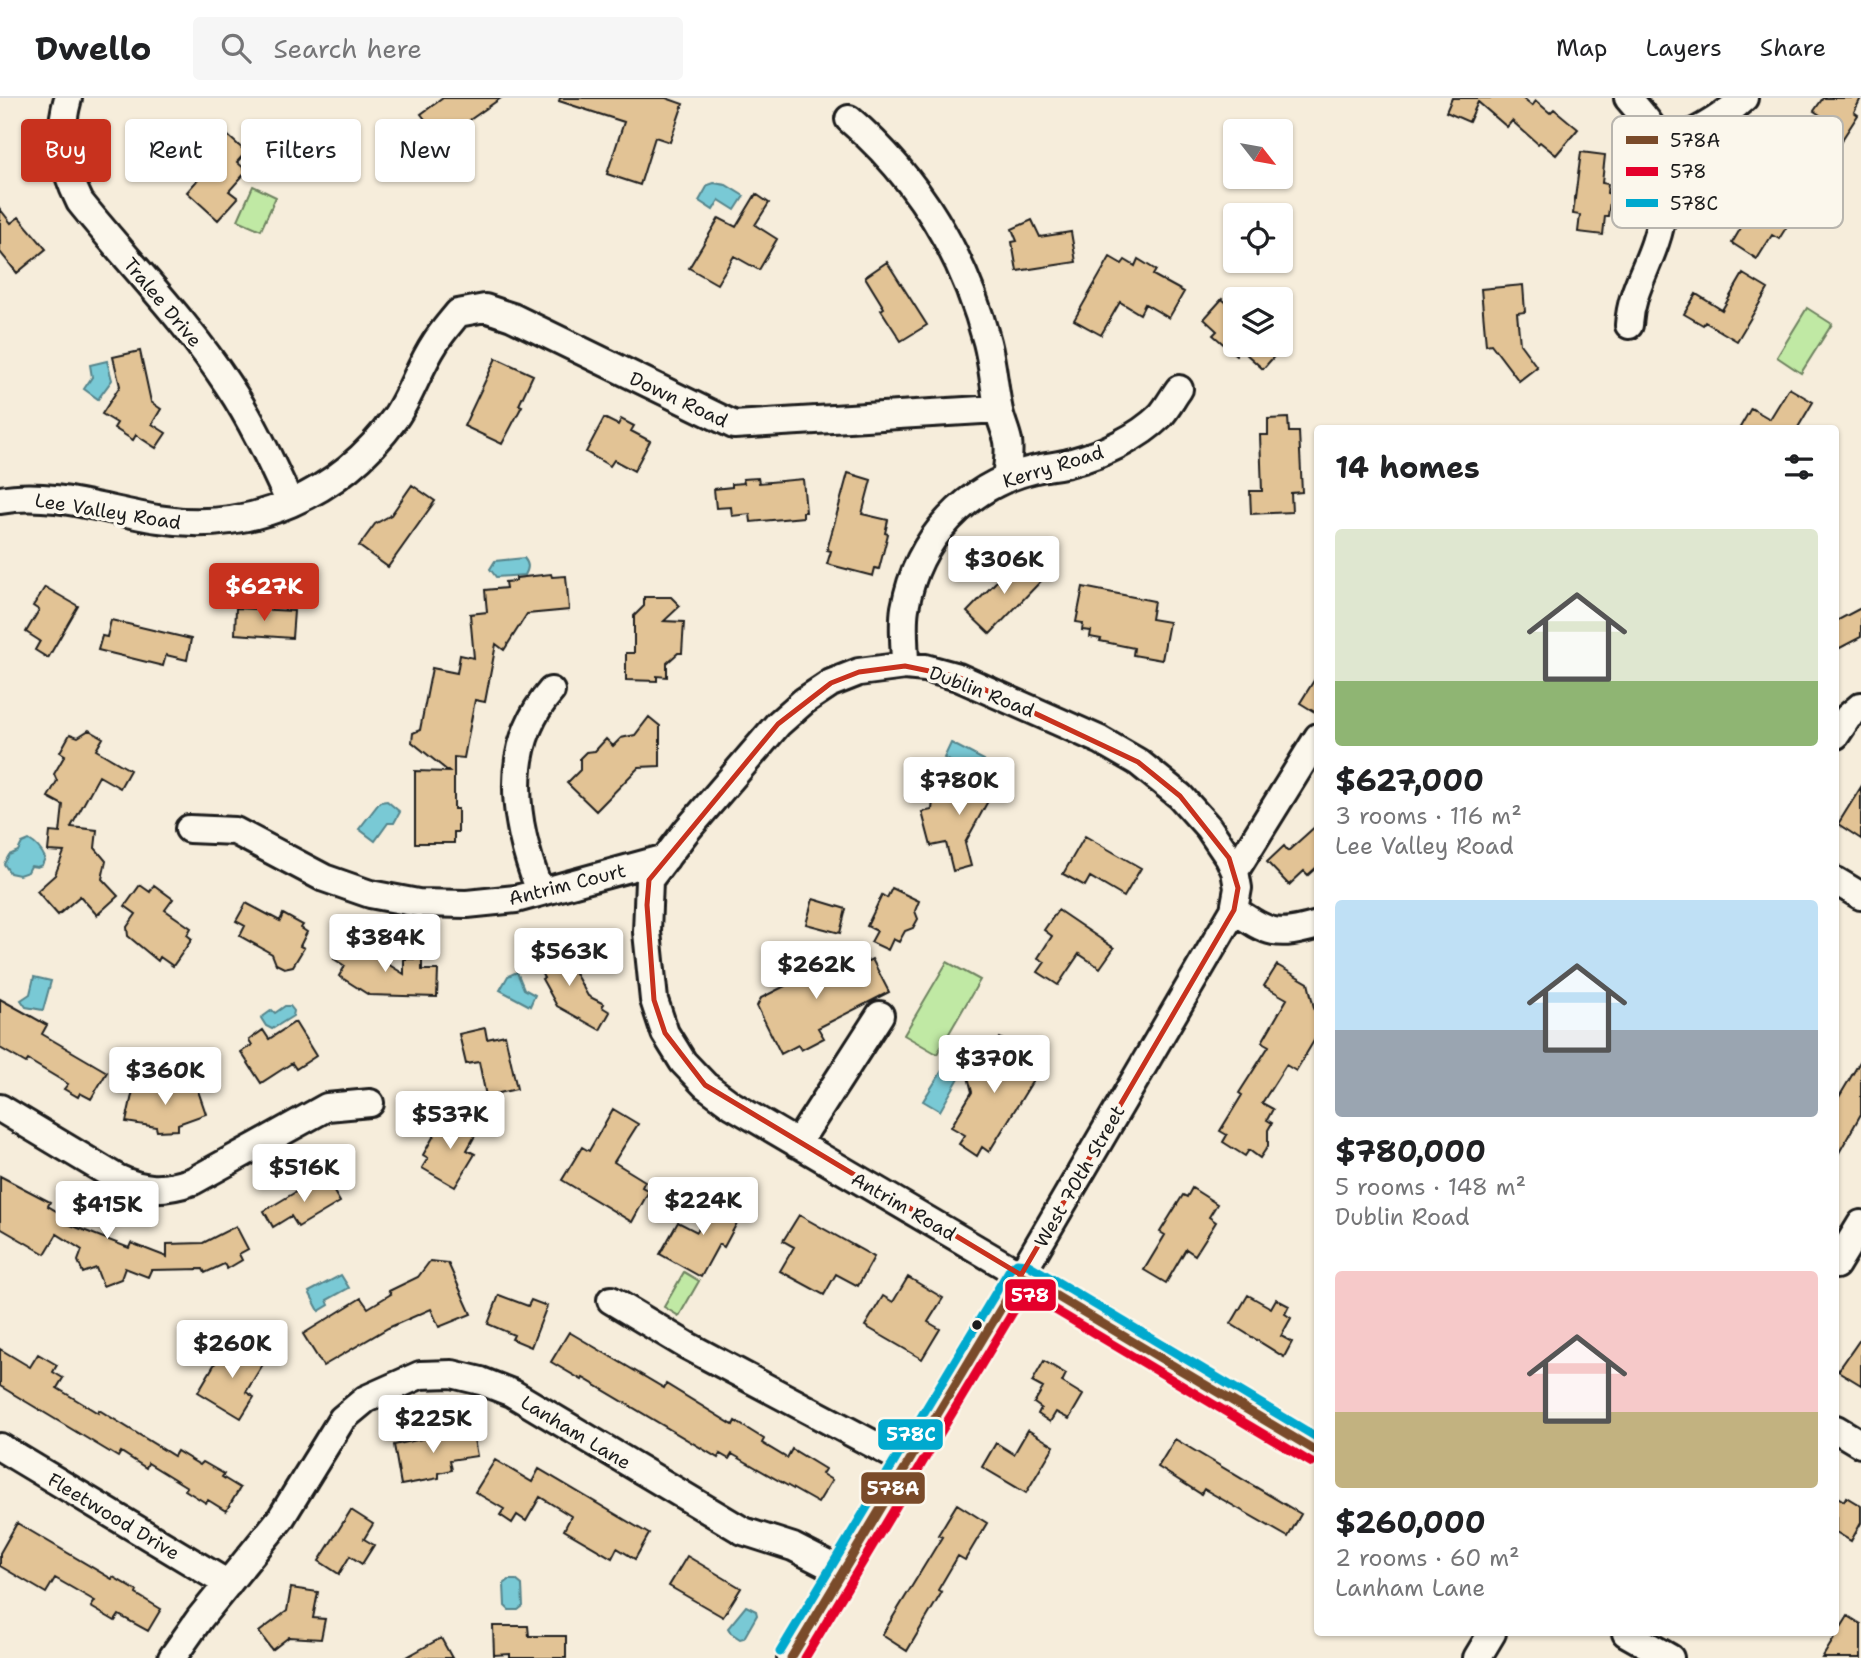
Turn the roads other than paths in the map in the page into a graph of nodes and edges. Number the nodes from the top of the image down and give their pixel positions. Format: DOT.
graph roads {
  1 [pos="68,98"];
  2 [pos="1628,98"];
  3 [pos="1744,98"];
  4 [pos="1642,116"];
  5 [pos="1720,116"];
  6 [pos="849,119"];
  7 [pos="1661,228"];
  8 [pos="458,313"];
  9 [pos="1629,325"];
  10 [pos="1179,388"];
  11 [pos="998,409"];
  12 [pos="1006,478"];
  13 [pos="0,500"];
  14 [pos="290,503"];
  15 [pos="905,666"];
  16 [pos="551,691"];
  17 [pos="1861,706"];
  18 [pos="1839,730"];
  19 [pos="1314,743"];
  20 [pos="189,829"];
  21 [pos="666,858"];
  22 [pos="1235,871"];
  23 [pos="1839,883"];
  24 [pos="540,891"];
  25 [pos="1861,896"];
  26 [pos="1234,909"];
  27 [pos="1314,926"];
  28 [pos="880,1014"];
  29 [pos="370,1103"];
  30 [pos="0,1108"];
  31 [pos="797,1144"];
  32 [pos="1861,1224"];
  33 [pos="1839,1260"];
  34 [pos="1021,1275"];
  35 [pos="611,1300"];
  36 [pos="1839,1431"];
  37 [pos="1861,1444"];
  38 [pos="0,1447"];
  39 [pos="1314,1450"];
  40 [pos="907,1462"];
  41 [pos="842,1572"];
  42 [pos="228,1584"];
  43 [pos="1490,1636"];
  44 [pos="1631,1636"];
  45 [pos="172,1658"];
  46 [pos="791,1658"];
  47 [pos="1477,1658"];
  48 [pos="1670,1658"];
  1 -- 14 [label="street, Tralee Drive"];
  2 -- 4 [label="street"];
  3 -- 5 [label="street"];
  6 -- 11 [label="street"];
  7 -- 9 [label="street"];
  8 -- 11 [label="street, Down Road"];
  8 -- 14 [label="street, Lee Valley Road"];
  10 -- 12 [label="street, Kerry Road"];
  11 -- 12 [label="street"];
  12 -- 15 [label="street, Kerry Road"];
  13 -- 14 [label="street, Lee Valley Road"];
  15 -- 21 [label="street, Dublin Road"];
  15 -- 22 [label="street, Dublin Road"];
  16 -- 24 [label="street"];
  17 -- 18 [label="street"];
  19 -- 22 [label="street"];
  20 -- 24 [label="street, Antrim Court"];
  21 -- 24 [label="street, Antrim Court"];
  21 -- 31 [label="street, Antrim Road"];
  22 -- 26 [label="street"];
  23 -- 25 [label="street"];
  26 -- 27 [label="street"];
  26 -- 34 [label="street, West 70th Street"];
  28 -- 31 [label="street"];
  29 -- 30 [label="street"];
  31 -- 34 [label="street, Antrim Road"];
  32 -- 33 [label="street"];
  34 -- 39 [label="street, Antrim Road"];
  34 -- 40 [label="street, West 70th Street"];
  35 -- 40 [label="street"];
  36 -- 37 [label="street"];
  38 -- 42 [label="street, Fleetwood Drive"];
  40 -- 41 [label="street, West 70th Street"];
  41 -- 42 [label="street, Lanham Lane"];
  41 -- 46 [label="street, West 70th Street"];
  42 -- 45 [label="street, Lanham Lane"];
  43 -- 47 [label="street"];
  44 -- 48 [label="street"];
}
